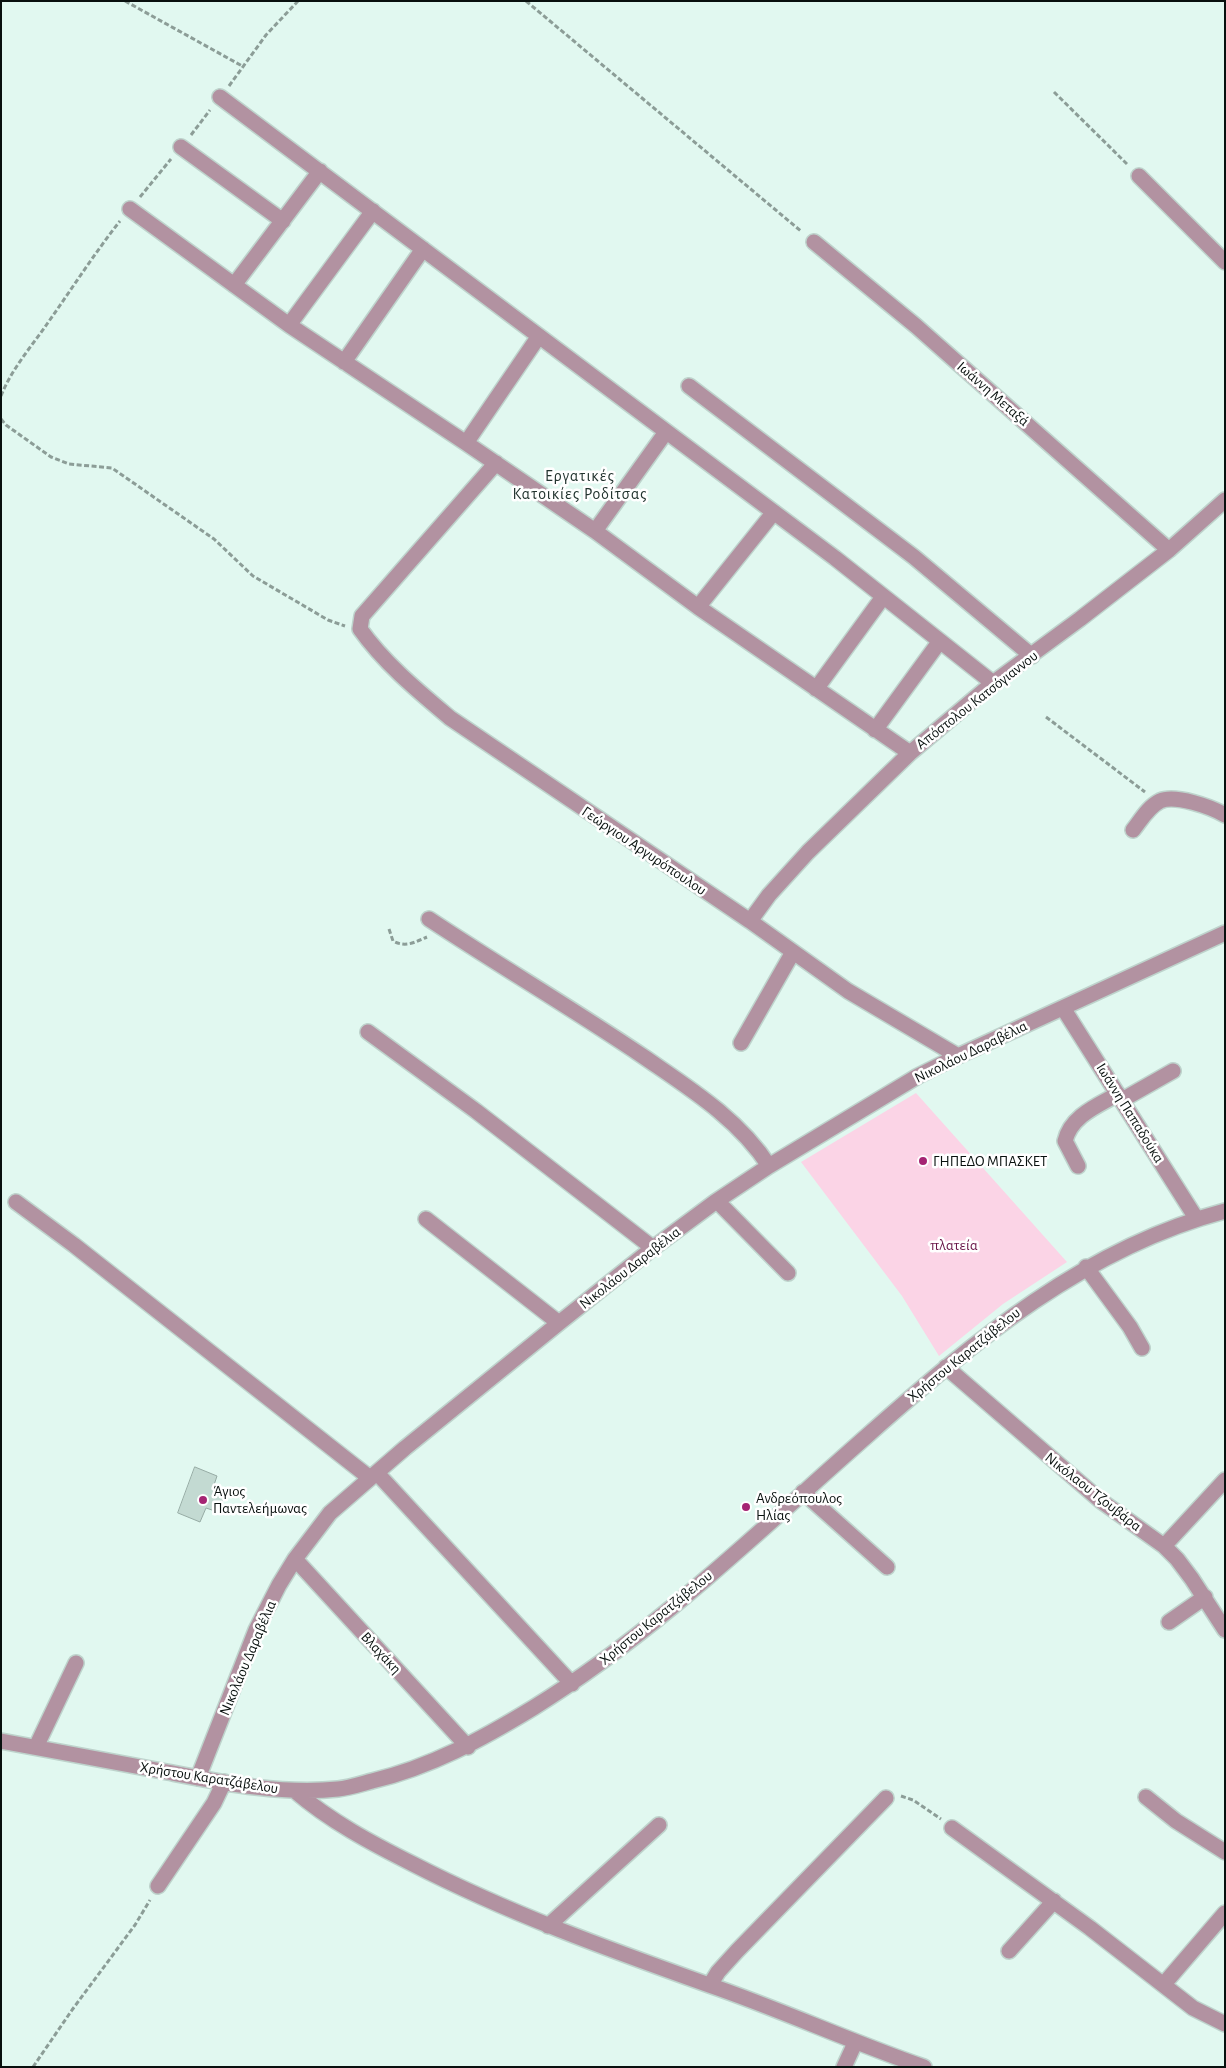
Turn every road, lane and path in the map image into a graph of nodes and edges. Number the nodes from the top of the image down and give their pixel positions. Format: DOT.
graph roads {
  1 [pos="125,1"];
  2 [pos="298,1"];
  3 [pos="526,1"];
  4 [pos="244,67"];
  5 [pos="1054,92"];
  6 [pos="220,97"];
  7 [pos="181,146"];
  8 [pos="320,171"];
  9 [pos="1139,176"];
  10 [pos="130,209"];
  11 [pos="372,211"];
  12 [pos="283,221"];
  13 [pos="814,242"];
  14 [pos="423,249"];
  15 [pos="1225,262"];
  16 [pos="234,285"];
  17 [pos="290,326"];
  18 [pos="538,336"];
  19 [pos="344,362"];
  20 [pos="689,386"];
  21 [pos="1,396"];
  22 [pos="1,419"];
  23 [pos="666,432"];
  24 [pos="466,443"];
  25 [pos="496,463"];
  26 [pos="1225,500"];
  27 [pos="774,512"];
  28 [pos="595,531"];
  29 [pos="1168,550"];
  30 [pos="883,597"];
  31 [pos="698,607"];
  32 [pos="361,622"];
  33 [pos="940,641"];
  34 [pos="1032,656"];
  35 [pos="993,683"];
  36 [pos="816,689"];
  37 [pos="1046,717"];
  38 [pos="875,730"];
  39 [pos="910,753"];
  40 [pos="1161,800"];
  41 [pos="1225,814"];
  42 [pos="1133,830"];
  43 [pos="750,921"];
  44 [pos="435,923"];
  45 [pos="389,929"];
  46 [pos="1225,933"];
  47 [pos="793,952"];
  48 [pos="1063,1008"];
  49 [pos="368,1032"];
  50 [pos="741,1043"];
  51 [pos="958,1056"];
  52 [pos="1173,1071"];
  53 [pos="1120,1097"];
  54 [pos="769,1166"];
  55 [pos="1078,1166"];
  56 [pos="717,1201"];
  57 [pos="16,1202"];
  58 [pos="1225,1211"];
  59 [pos="1196,1218"];
  60 [pos="426,1219"];
  61 [pos="653,1248"];
  62 [pos="1086,1268"];
  63 [pos="788,1272"];
  64 [pos="559,1323"];
  65 [pos="1142,1348"];
  66 [pos="946,1367"];
  67 [pos="373,1476"];
  68 [pos="1225,1480"];
  69 [pos="803,1492"];
  70 [pos="1164,1546"];
  71 [pos="295,1559"];
  72 [pos="887,1567"];
  73 [pos="1205,1597"];
  74 [pos="1169,1622"];
  75 [pos="1225,1630"];
  76 [pos="76,1663"];
  77 [pos="572,1684"];
  78 [pos="1,1741"];
  79 [pos="36,1747"];
  80 [pos="468,1747"];
  81 [pos="198,1778"];
  82 [pos="224,1782"];
  83 [pos="295,1790"];
  84 [pos="1146,1797"];
  85 [pos="886,1798"];
  86 [pos="659,1825"];
  87 [pos="952,1828"];
  88 [pos="1225,1852"];
  89 [pos="158,1886"];
  90 [pos="1054,1901"];
  91 [pos="1225,1913"];
  92 [pos="548,1926"];
  93 [pos="1009,1951"];
  94 [pos="1164,1984"];
  95 [pos="710,1985"];
  96 [pos="1225,2024"];
  97 [pos="855,2043"];
  98 [pos="33,2067"];
  99 [pos="844,2067"];
  100 [pos="924,2067"];
  1 -- 4 [label="path"];
  2 -- 4 [label="path"];
  3 -- 13 [label="path"];
  4 -- 6 [label="path"];
  5 -- 9 [label="path"];
  6 -- 7 [label="path"];
  6 -- 8 [label="street"];
  7 -- 10 [label="path"];
  7 -- 12 [label="street"];
  8 -- 11 [label="street"];
  8 -- 12 [label="street"];
  9 -- 15 [label="street"];
  10 -- 16 [label="street"];
  10 -- 21 [label="path"];
  11 -- 14 [label="street"];
  11 -- 17 [label="street"];
  12 -- 16 [label="street"];
  13 -- 29 [label="street, Ιωάννη Μεταξά"];
  14 -- 18 [label="street"];
  14 -- 19 [label="street"];
  16 -- 17 [label="street"];
  17 -- 19 [label="street"];
  18 -- 23 [label="street"];
  18 -- 24 [label="street"];
  19 -- 24 [label="street"];
  20 -- 34 [label="street"];
  22 -- 32 [label="path"];
  23 -- 27 [label="street"];
  23 -- 28 [label="street"];
  24 -- 25 [label="street"];
  25 -- 28 [label="street"];
  25 -- 32 [label="street"];
  26 -- 29 [label="street, Απόστολου Κατσόγιαννου"];
  27 -- 30 [label="street"];
  27 -- 31 [label="street"];
  28 -- 31 [label="street"];
  29 -- 34 [label="street, Απόστολου Κατσόγιαννου"];
  30 -- 33 [label="street"];
  30 -- 36 [label="street"];
  31 -- 36 [label="street"];
  32 -- 43 [label="street, Γεώργιου Αργυρόπουλου"];
  33 -- 35 [label="street"];
  33 -- 38 [label="street"];
  34 -- 35 [label="street, Απόστολου Κατσόγιαννου"];
  35 -- 39 [label="street, Απόστολου Κατσόγιαννου"];
  36 -- 38 [label="street"];
  37 -- 40 [label="path"];
  38 -- 39 [label="street"];
  39 -- 43 [label="street, Απόστολου Κατσόγιαννου"];
  40 -- 41 [label="street"];
  40 -- 42 [label="street"];
  43 -- 47 [label="street, Γεώργιου Αργυρόπουλου"];
  44 -- 45 [label="path"];
  44 -- 54 [label="street"];
  46 -- 48 [label="street, Νικολάου Δαραβέλια"];
  47 -- 50 [label="street"];
  47 -- 51 [label="street, Γεώργιου Αργυρόπουλου"];
  48 -- 51 [label="street, Νικολάου Δαραβέλια"];
  48 -- 53 [label="street, Ιωάννη Παπαδούκα"];
  49 -- 61 [label="street"];
  51 -- 54 [label="street, Νικολάου Δαραβέλια"];
  52 -- 53 [label="street"];
  53 -- 55 [label="street"];
  53 -- 59 [label="street, Ιωάννη Παπαδούκα"];
  54 -- 56 [label="street, Νικολάου Δαραβέλια"];
  56 -- 61 [label="street, Νικολάου Δαραβέλια"];
  56 -- 63 [label="street"];
  57 -- 67 [label="street"];
  58 -- 59 [label="street, Χρήστου Καρατζάβελου"];
  59 -- 62 [label="street, Χρήστου Καρατζάβελου"];
  60 -- 64 [label="street"];
  61 -- 64 [label="street, Νικολάου Δαραβέλια"];
  62 -- 65 [label="street"];
  62 -- 66 [label="street, Χρήστου Καρατζάβελου"];
  64 -- 67 [label="street, Νικολάου Δαραβέλια"];
  66 -- 69 [label="street, Χρήστου Καρατζάβελου"];
  66 -- 70 [label="street, Νικόλαου Τζουβάρα"];
  67 -- 71 [label="street, Νικολάου Δαραβέλια"];
  67 -- 77 [label="street"];
  68 -- 70 [label="street"];
  69 -- 72 [label="street"];
  69 -- 77 [label="street, Χρήστου Καρατζάβελου"];
  70 -- 73 [label="street, Νικόλαου Τζουβάρα"];
  71 -- 80 [label="street, Βλαχάκη"];
  71 -- 81 [label="street, Νικολάου Δαραβέλια"];
  73 -- 74 [label="street"];
  73 -- 75 [label="street, Νικόλαου Τζουβάρα"];
  76 -- 79 [label="street"];
  77 -- 80 [label="street, Χρήστου Καρατζάβελου"];
  78 -- 79 [label="street, Χρήστου Καρατζάβελου"];
  79 -- 81 [label="street, Χρήστου Καρατζάβελου"];
  80 -- 83 [label="street, Χρήστου Καρατζάβελου"];
  81 -- 82 [label="street, Χρήστου Καρατζάβελου"];
  82 -- 83 [label="street, Χρήστου Καρατζάβελου"];
  82 -- 89 [label="street"];
  83 -- 92 [label="street"];
  84 -- 88 [label="street"];
  85 -- 87 [label="path"];
  85 -- 95 [label="street"];
  86 -- 92 [label="street"];
  87 -- 90 [label="street"];
  89 -- 98 [label="path"];
  90 -- 93 [label="street"];
  90 -- 94 [label="street"];
  91 -- 94 [label="street"];
  92 -- 95 [label="street"];
  94 -- 96 [label="street"];
  95 -- 97 [label="street"];
  97 -- 99 [label="street"];
  97 -- 100 [label="street"];
}
